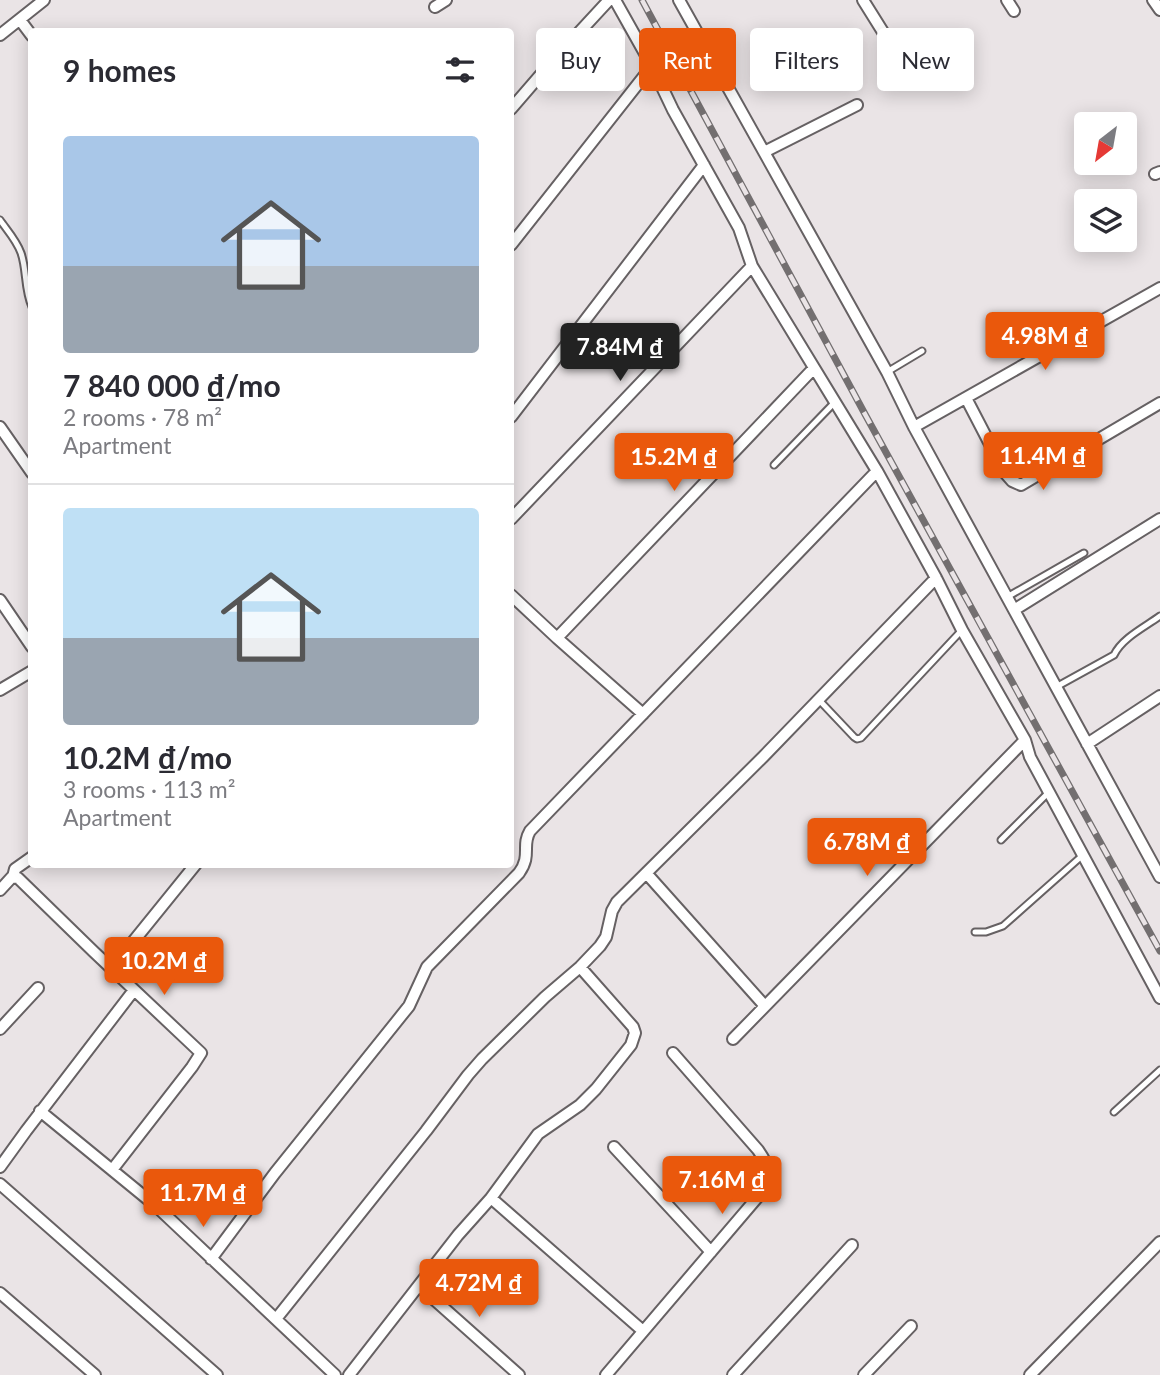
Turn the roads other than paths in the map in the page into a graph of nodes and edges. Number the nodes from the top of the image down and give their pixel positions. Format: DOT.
graph roads {
  1 [pos="44,0"];
  2 [pos="446,0"];
  3 [pos="609,0"];
  4 [pos="615,0"];
  5 [pos="679,0"];
  6 [pos="863,0"];
  7 [pos="1007,0"];
  8 [pos="1153,0"];
  9 [pos="435,7"];
  10 [pos="1160,10"];
  11 [pos="1014,11"];
  12 [pos="20,20"];
  13 [pos="880,28"];
  14 [pos="28,31"];
  15 [pos="0,35"];
  16 [pos="639,43"];
  17 [pos="639,83"];
  18 [pos="664,91"];
  19 [pos="857,105"];
  20 [pos="514,106"];
  21 [pos="764,152"];
  22 [pos="704,165"];
  23 [pos="0,220"];
  24 [pos="514,241"];
  25 [pos="751,266"];
  26 [pos="1160,288"];
  27 [pos="28,293"];
  28 [pos="922,351"];
  29 [pos="814,368"];
  30 [pos="887,372"];
  31 [pos="966,398"];
  32 [pos="835,402"];
  33 [pos="1160,403"];
  34 [pos="514,413"];
  35 [pos="0,427"];
  36 [pos="914,427"];
  37 [pos="774,465"];
  38 [pos="28,467"];
  39 [pos="877,471"];
  40 [pos="514,516"];
  41 [pos="1160,519"];
  42 [pos="1084,553"];
  43 [pos="936,578"];
  44 [pos="1007,597"];
  45 [pos="514,598"];
  46 [pos="0,600"];
  47 [pos="1014,610"];
  48 [pos="1160,616"];
  49 [pos="962,630"];
  50 [pos="557,638"];
  51 [pos="28,641"];
  52 [pos="28,673"];
  53 [pos="1056,687"];
  54 [pos="0,690"];
  55 [pos="1160,696"];
  56 [pos="819,700"];
  57 [pos="643,714"];
  58 [pos="1026,740"];
  59 [pos="1087,744"];
  60 [pos="1049,792"];
  61 [pos="1001,840"];
  62 [pos="1083,855"];
  63 [pos="28,860"];
  64 [pos="193,868"];
  65 [pos="647,874"];
  66 [pos="13,877"];
  67 [pos="1160,877"];
  68 [pos="0,890"];
  69 [pos="975,932"];
  70 [pos="580,967"];
  71 [pos="111,969"];
  72 [pos="38,988"];
  73 [pos="134,990"];
  74 [pos="1160,998"];
  75 [pos="764,1005"];
  76 [pos="0,1029"];
  77 [pos="733,1039"];
  78 [pos="673,1053"];
  79 [pos="1160,1070"];
  80 [pos="40,1111"];
  81 [pos="1114,1112"];
  82 [pos="614,1147"];
  83 [pos="0,1167"];
  84 [pos="112,1170"];
  85 [pos="0,1184"];
  86 [pos="491,1198"];
  87 [pos="1160,1242"];
  88 [pos="852,1245"];
  89 [pos="711,1252"];
  90 [pos="211,1259"];
  91 [pos="419,1286"];
  92 [pos="0,1293"];
  93 [pos="276,1319"];
  94 [pos="911,1326"];
  95 [pos="643,1331"];
  96 [pos="94,1375"];
  97 [pos="217,1375"];
  98 [pos="335,1375"];
  99 [pos="349,1375"];
  100 [pos="519,1375"];
  101 [pos="606,1375"];
  102 [pos="733,1375"];
  103 [pos="864,1375"];
  104 [pos="1030,1375"];
  1 -- 12 [label="street"];
  2 -- 9 [label="street"];
  3 -- 20 [label="street"];
  4 -- 16 [label="street"];
  5 -- 21 [label="street"];
  6 -- 13 [label="street"];
  7 -- 11 [label="street"];
  8 -- 10 [label="street"];
  12 -- 14 [label="street"];
  12 -- 15 [label="street"];
  17 -- 24 [label="street"];
  18 -- 22 [label="street"];
  19 -- 21 [label="street"];
  21 -- 30 [label="street"];
  22 -- 25 [label="street"];
  22 -- 34 [label="street"];
  23 -- 27 [label="lane"];
  25 -- 29 [label="street"];
  25 -- 40 [label="street"];
  26 -- 31 [label="street"];
  28 -- 30 [label="lane"];
  29 -- 32 [label="street"];
  29 -- 50 [label="street"];
  30 -- 36 [label="street"];
  31 -- 33 [label="street"];
  31 -- 36 [label="street"];
  32 -- 37 [label="lane"];
  32 -- 39 [label="street"];
  35 -- 38 [label="street"];
  36 -- 44 [label="street"];
  39 -- 43 [label="street"];
  39 -- 57 [label="street"];
  41 -- 47 [label="street"];
  42 -- 44 [label="lane"];
  43 -- 49 [label="street"];
  43 -- 56 [label="street"];
  44 -- 47 [label="street"];
  45 -- 50 [label="street"];
  46 -- 51 [label="street"];
  47 -- 53 [label="street"];
  48 -- 53 [label="lane"];
  49 -- 56 [label="lane"];
  49 -- 58 [label="street"];
  50 -- 57 [label="street"];
  52 -- 54 [label="street"];
  53 -- 59 [label="street"];
  55 -- 59 [label="street"];
  56 -- 65 [label="street"];
  57 -- 90 [label="street"];
  58 -- 60 [label="street"];
  58 -- 75 [label="street"];
  59 -- 67 [label="street"];
  60 -- 61 [label="lane"];
  60 -- 62 [label="street"];
  62 -- 69 [label="lane"];
  62 -- 74 [label="street"];
  63 -- 66 [label="street"];
  64 -- 71 [label="street"];
  65 -- 70 [label="street"];
  65 -- 75 [label="street"];
  66 -- 68 [label="street"];
  66 -- 71 [label="street"];
  70 -- 86 [label="street"];
  70 -- 93 [label="street"];
  71 -- 73 [label="street"];
  72 -- 76 [label="street"];
  73 -- 80 [label="street"];
  73 -- 84 [label="street"];
  75 -- 77 [label="street"];
  78 -- 89 [label="street"];
  79 -- 81 [label="lane"];
  80 -- 83 [label="street"];
  80 -- 84 [label="street"];
  82 -- 89 [label="street"];
  84 -- 90 [label="street"];
  85 -- 97 [label="street"];
  86 -- 91 [label="street"];
  86 -- 95 [label="street"];
  87 -- 104 [label="street"];
  88 -- 102 [label="street"];
  89 -- 95 [label="street"];
  90 -- 93 [label="street"];
  91 -- 99 [label="street"];
  91 -- 100 [label="street"];
  92 -- 96 [label="street"];
  93 -- 98 [label="street"];
  94 -- 103 [label="street"];
  95 -- 101 [label="street"];
}
